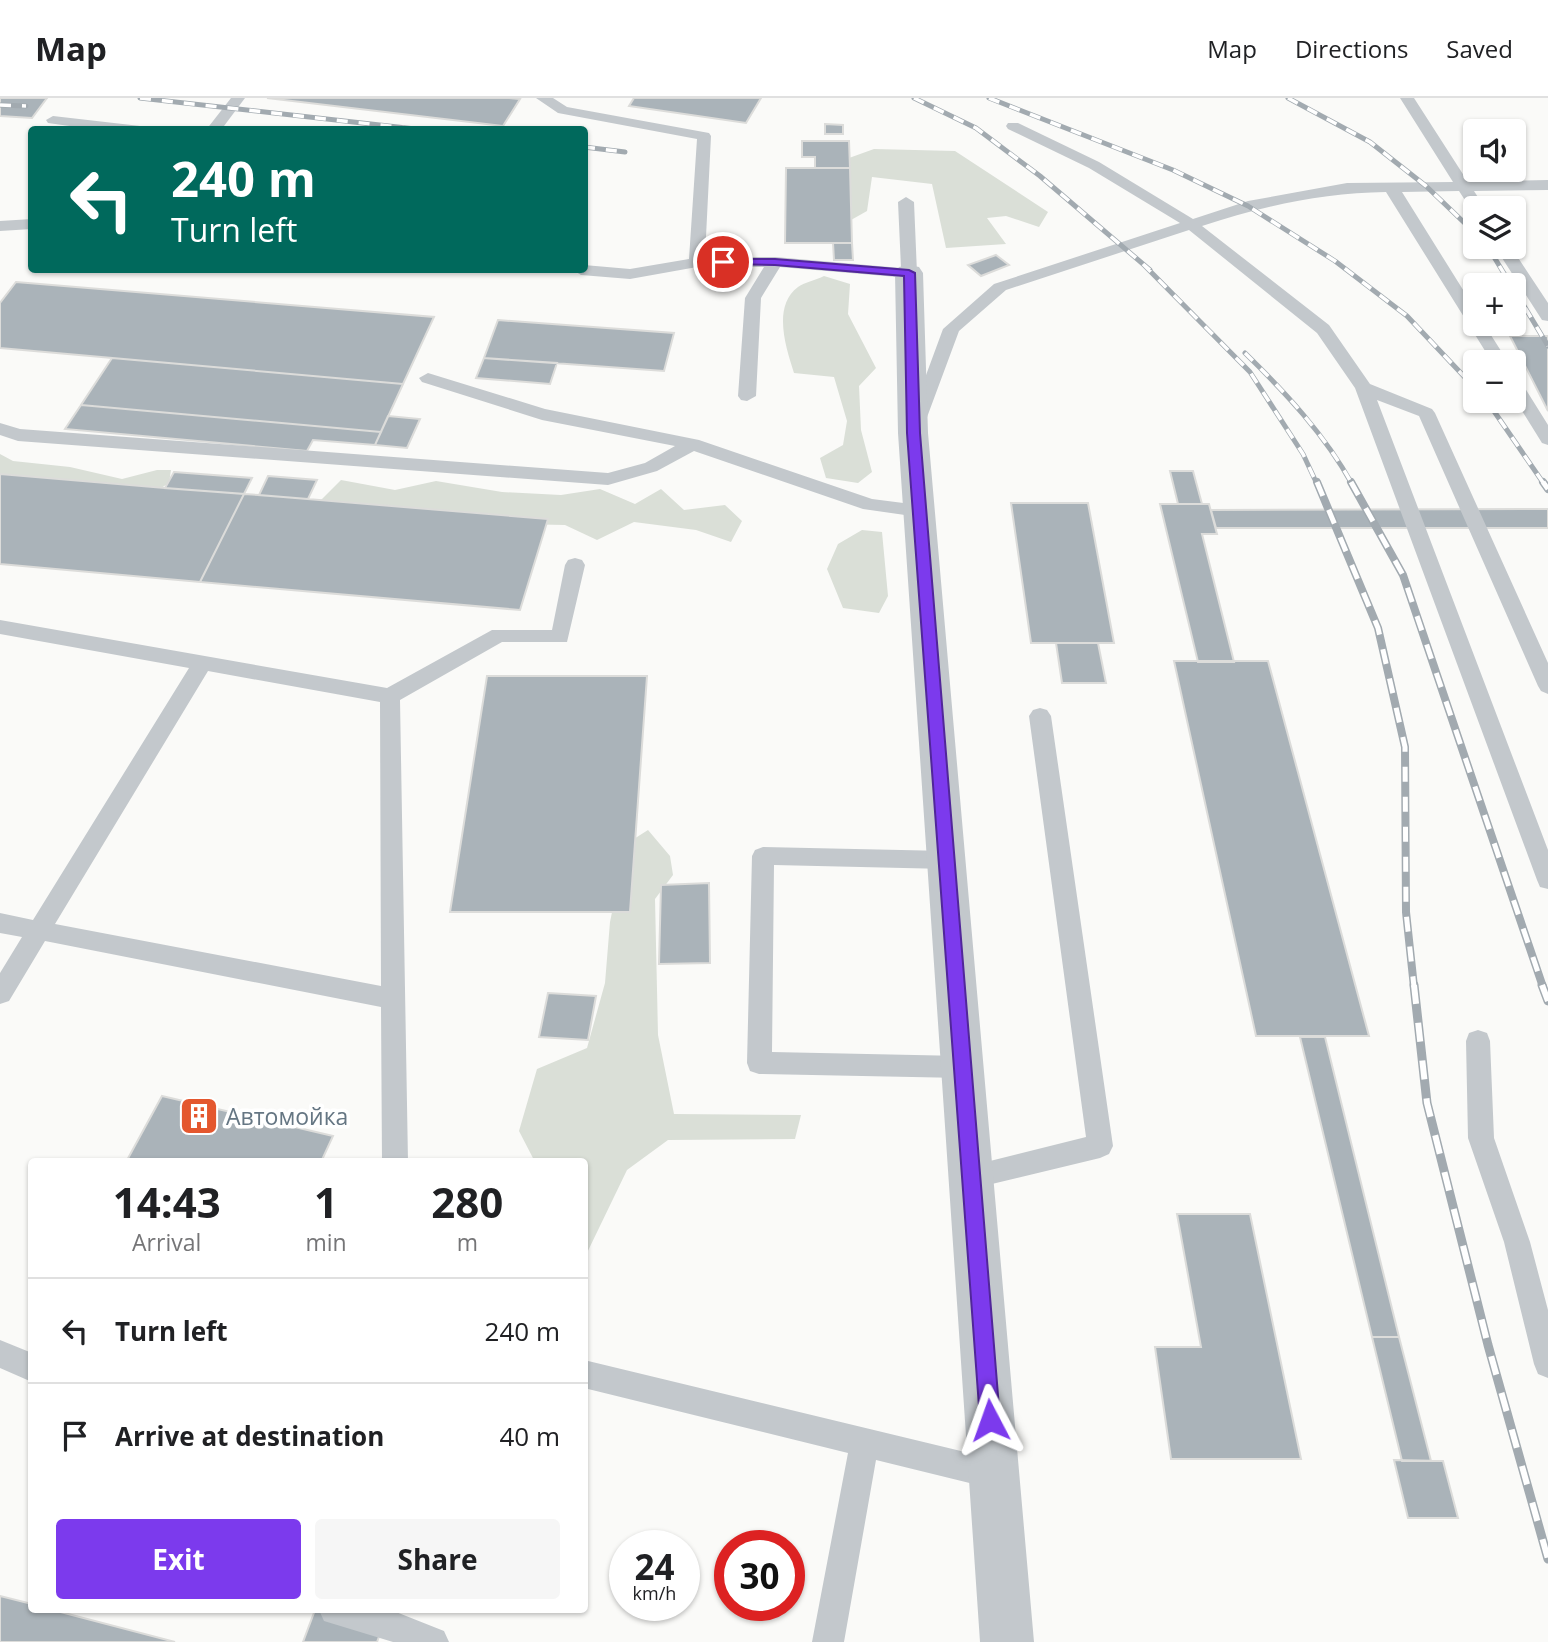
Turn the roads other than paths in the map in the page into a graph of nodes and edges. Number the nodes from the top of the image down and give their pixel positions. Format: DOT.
graph roads {
  1 [pos="238,98"];
  2 [pos="543,98"];
  3 [pos="1407,98"];
  4 [pos="53,120"];
  5 [pos="105,126"];
  6 [pos="216,126"];
  7 [pos="1013,126"];
  8 [pos="1548,185"];
  9 [pos="1463,186"];
  10 [pos="1391,187"];
  11 [pos="1469,196"];
  12 [pos="906,202"];
  13 [pos="28,224"];
  14 [pos="1189,225"];
  15 [pos="0,226"];
  16 [pos="1511,259"];
  17 [pos="697,262"];
  18 [pos="775,262"];
  19 [pos="588,271"];
  20 [pos="909,273"];
  21 [pos="1463,302"];
  22 [pos="1548,316"];
  23 [pos="428,378"];
  24 [pos="1364,388"];
  25 [pos="747,396"];
  26 [pos="1526,403"];
  27 [pos="0,429"];
  28 [pos="913,433"];
  29 [pos="1548,439"];
  30 [pos="693,444"];
  31 [pos="919,511"];
  32 [pos="575,565"];
  33 [pos="1,628"];
  34 [pos="202,664"];
  35 [pos="1548,686"];
  36 [pos="390,696"];
  37 [pos="1040,716"];
  38 [pos="947,860"];
  39 [pos="1548,880"];
  40 [pos="0,923"];
  41 [pos="38,930"];
  42 [pos="0,994"];
  43 [pos="393,999"];
  44 [pos="1478,1041"];
  45 [pos="962,1067"];
  46 [pos="394,1158"];
  47 [pos="971,1177"];
  48 [pos="0,1354"];
  49 [pos="1548,1364"];
  50 [pos="28,1366"];
  51 [pos="588,1375"];
  52 [pos="864,1443"];
  53 [pos="994,1474"];
  54 [pos="346,1613"];
  55 [pos="433,1642"];
  56 [pos="828,1642"];
  57 [pos="1007,1642"];
  1 -- 6 [label="lane"];
  2 -- 17 [label="lane"];
  3 -- 9 [label="lane"];
  4 -- 5 [label="lane"];
  7 -- 14 [label="lane"];
  8 -- 9 [label="lane"];
  9 -- 10 [label="lane"];
  9 -- 11 [label="lane"];
  10 -- 14 [label="lane"];
  10 -- 21 [label="lane"];
  12 -- 20 [label="lane"];
  13 -- 15 [label="lane"];
  14 -- 24 [label="lane"];
  14 -- 28 [label="lane"];
  16 -- 22 [label="lane"];
  17 -- 18 [label="lane"];
  17 -- 19 [label="lane"];
  18 -- 20 [label="lane"];
  18 -- 25 [label="lane"];
  20 -- 28 [label="street"];
  23 -- 30 [label="lane"];
  24 -- 35 [label="lane"];
  24 -- 39 [label="lane"];
  26 -- 29 [label="lane"];
  27 -- 30 [label="lane"];
  28 -- 31 [label="street"];
  30 -- 31 [label="lane"];
  31 -- 38 [label="street"];
  32 -- 36 [label="lane"];
  33 -- 34 [label="lane"];
  34 -- 36 [label="lane"];
  34 -- 41 [label="lane"];
  36 -- 43 [label="lane"];
  37 -- 47 [label="lane"];
  38 -- 45 [label="street"];
  38 -- 45 [label="lane"];
  40 -- 41 [label="lane"];
  41 -- 42 [label="lane"];
  41 -- 43 [label="lane"];
  43 -- 46 [label="lane"];
  44 -- 49 [label="lane"];
  45 -- 47 [label="street"];
  47 -- 53 [label="street"];
  48 -- 50 [label="lane"];
  51 -- 52 [label="lane"];
  52 -- 53 [label="lane"];
  52 -- 56 [label="lane"];
  53 -- 57 [label="street"];
  54 -- 55 [label="lane"];
}
